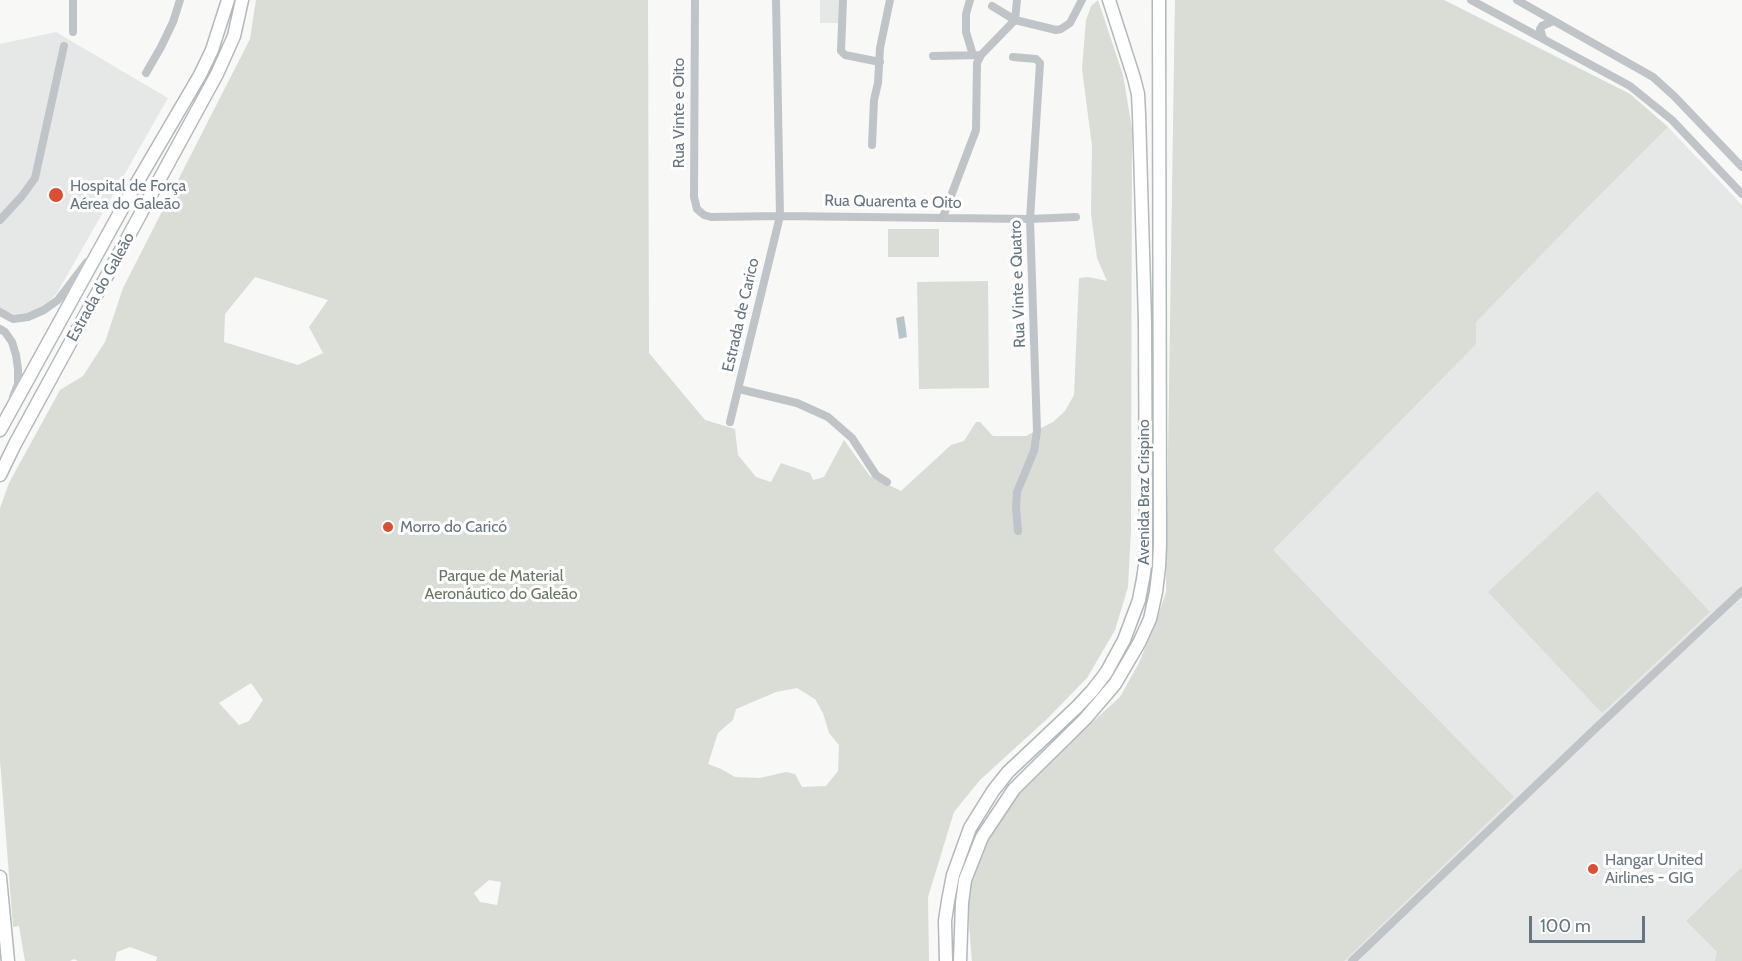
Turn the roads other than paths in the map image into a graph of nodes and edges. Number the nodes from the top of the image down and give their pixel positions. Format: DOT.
graph roads {
  1 [pos="74,0"];
  2 [pos="180,0"];
  3 [pos="228,0"];
  4 [pos="242,0"];
  5 [pos="695,0"];
  6 [pos="776,0"];
  7 [pos="843,0"];
  8 [pos="890,0"];
  9 [pos="970,0"];
  10 [pos="1017,0"];
  11 [pos="1082,0"];
  12 [pos="1109,0"];
  13 [pos="1159,0"];
  14 [pos="1471,0"];
  15 [pos="1517,0"];
  16 [pos="1482,3"];
  17 [pos="992,6"];
  18 [pos="1015,20"];
  19 [pos="1553,21"];
  20 [pos="73,32"];
  21 [pos="1543,38"];
  22 [pos="64,46"];
  23 [pos="977,55"];
  24 [pos="933,56"];
  25 [pos="1013,57"];
  26 [pos="880,62"];
  27 [pos="146,73"];
  28 [pos="872,145"];
  29 [pos="1742,167"];
  30 [pos="1742,194"];
  31 [pos="128,198"];
  32 [pos="780,216"];
  33 [pos="711,217"];
  34 [pos="943,217"];
  35 [pos="1076,217"];
  36 [pos="1030,219"];
  37 [pos="0,220"];
  38 [pos="0,312"];
  39 [pos="0,329"];
  40 [pos="739,389"];
  41 [pos="730,422"];
  42 [pos="1,429"];
  43 [pos="0,475"];
  44 [pos="887,482"];
  45 [pos="1018,531"];
  46 [pos="1742,591"];
  47 [pos="0,877"];
  48 [pos="8,961"];
  49 [pos="946,961"];
  50 [pos="960,961"];
  51 [pos="1352,961"];
  1 -- 20 [label="street"];
  2 -- 27 [label="street"];
  3 -- 31 [label="main road, Estrada do Galeão"];
  4 -- 43 [label="main road, Estrada do Galeão"];
  5 -- 33 [label="street, Rua Vinte e Oito"];
  6 -- 32 [label="street, Estrada de Carico"];
  7 -- 26 [label="street"];
  8 -- 26 [label="street"];
  9 -- 23 [label="street"];
  10 -- 18 [label="street"];
  11 -- 18 [label="street"];
  12 -- 49 [label="main road, Avenida Braz Crispino"];
  13 -- 50 [label="main road, Avenida Braz Crispino"];
  14 -- 16 [label="street"];
  15 -- 19 [label="street"];
  16 -- 21 [label="street"];
  17 -- 18 [label="street"];
  18 -- 23 [label="street"];
  19 -- 21 [label="street"];
  19 -- 29 [label="street"];
  21 -- 30 [label="street"];
  22 -- 37 [label="street"];
  23 -- 24 [label="street"];
  23 -- 34 [label="street"];
  25 -- 36 [label="street, Rua Vinte e Quatro"];
  26 -- 28 [label="street"];
  31 -- 38 [label="street"];
  31 -- 42 [label="main road, Estrada do Galeão"];
  32 -- 33 [label="street, Rua Quarenta e Oito"];
  32 -- 34 [label="street, Rua Quarenta e Oito"];
  32 -- 40 [label="street, Estrada de Carico"];
  34 -- 36 [label="street, Rua Quarenta e Oito"];
  35 -- 36 [label="street, Rua Quarenta e Oito"];
  36 -- 45 [label="street, Rua Vinte e Quatro"];
  39 -- 42 [label="street"];
  40 -- 41 [label="street, Estrada de Carico"];
  40 -- 44 [label="street"];
  46 -- 51 [label="street"];
  47 -- 48 [label="main road"];
}
